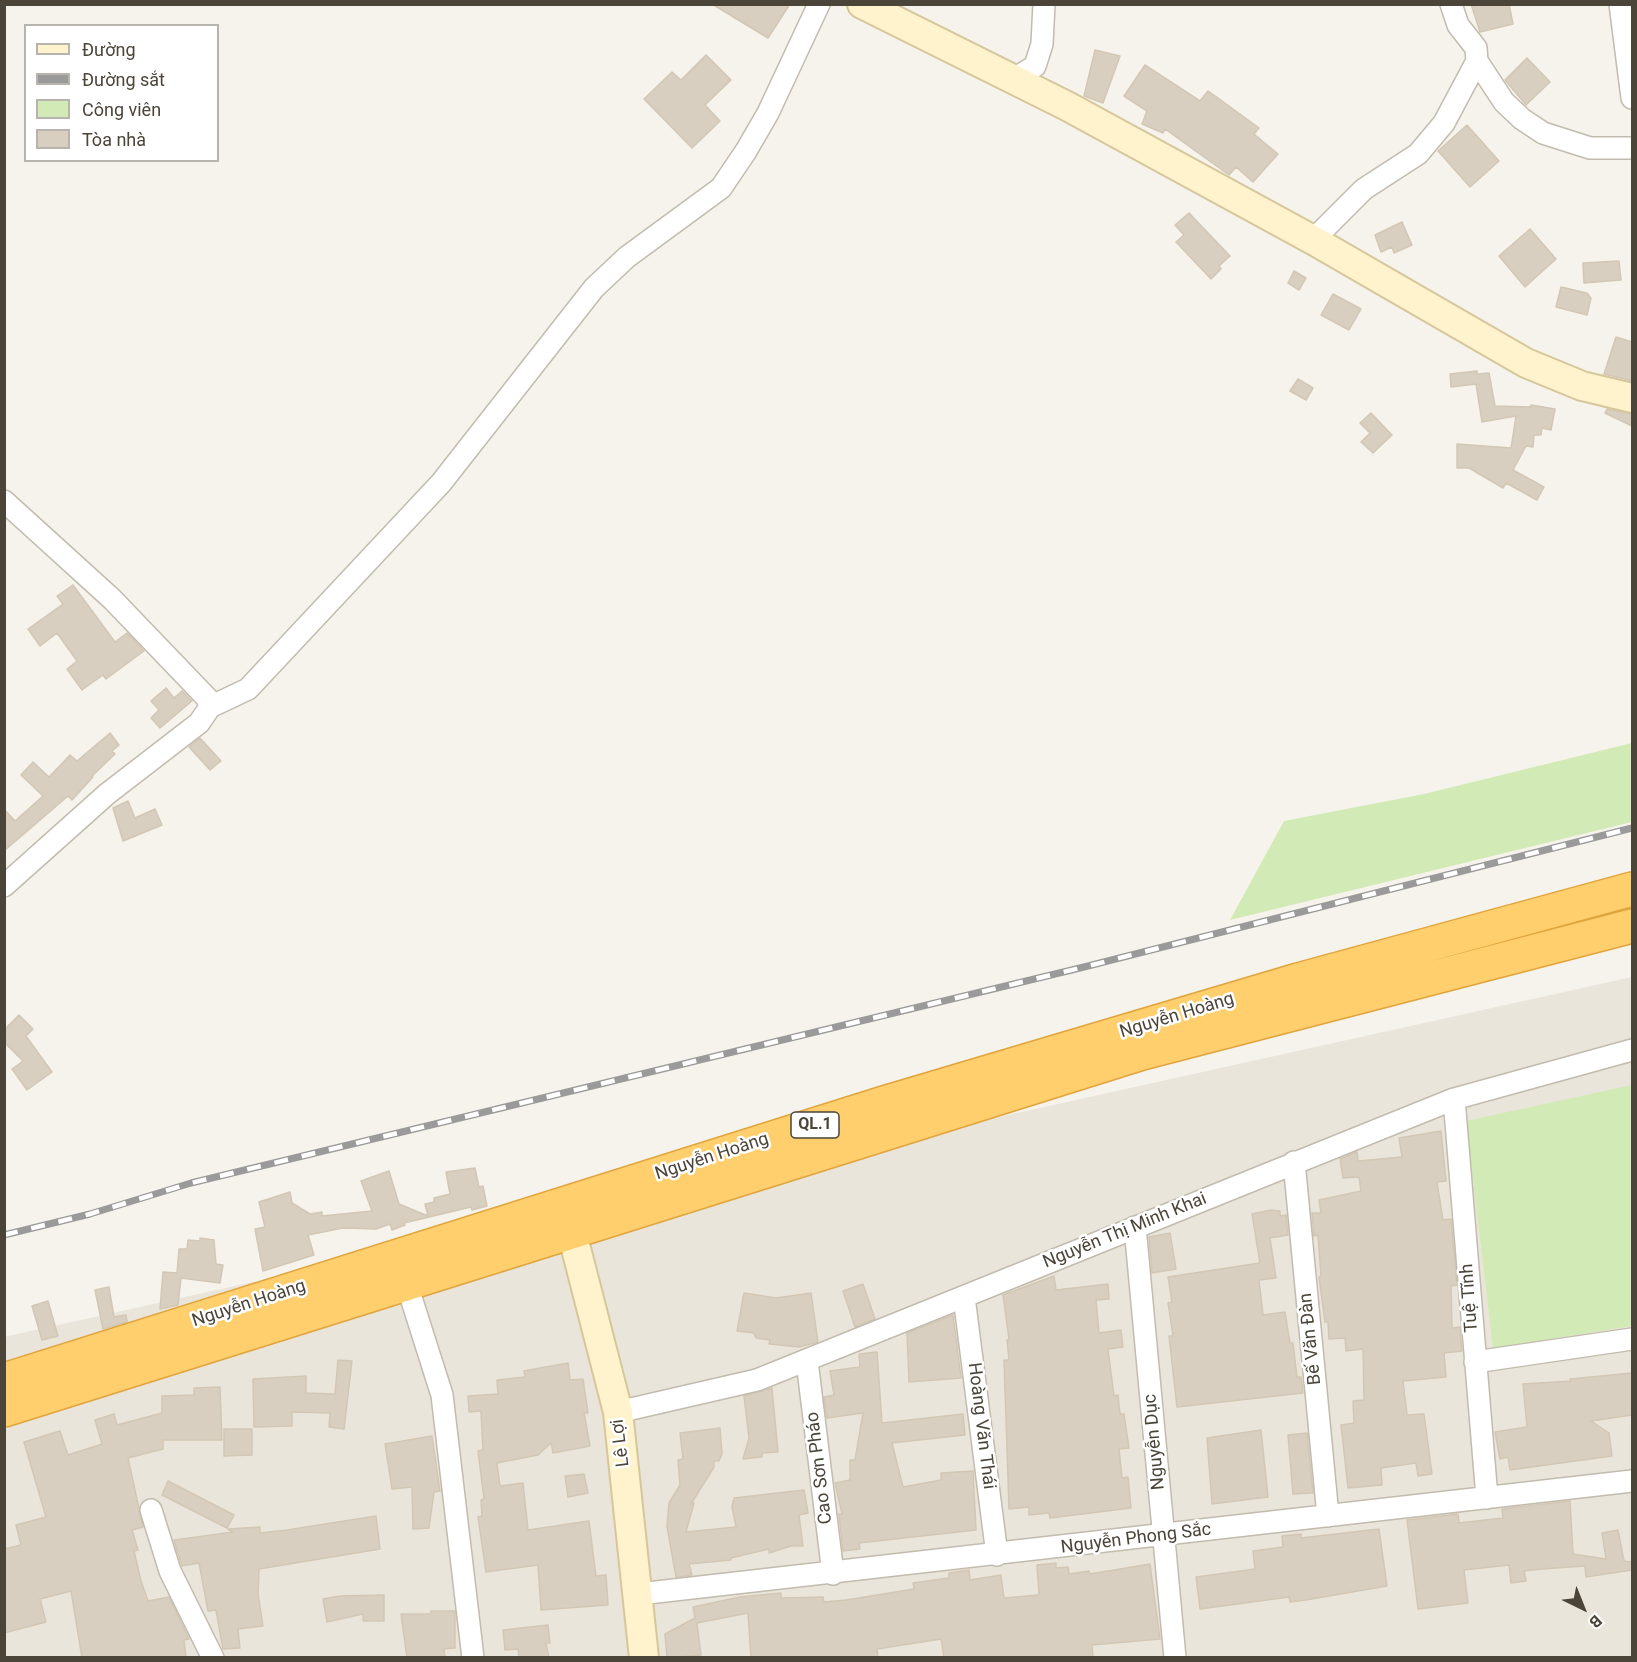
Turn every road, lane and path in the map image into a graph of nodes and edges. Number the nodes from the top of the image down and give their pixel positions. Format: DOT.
graph roads {
  1 [pos="819,4"];
  2 [pos="862,4"];
  3 [pos="1044,4"];
  4 [pos="1451,4"];
  5 [pos="1620,4"];
  6 [pos="1477,61"];
  7 [pos="1014,79"];
  8 [pos="1632,98"];
  9 [pos="1632,148"];
  10 [pos="1313,240"];
  11 [pos="1632,398"];
  12 [pos="4,501"];
  13 [pos="210,707"];
  14 [pos="4,886"];
  15 [pos="1632,889"];
  16 [pos="1632,926"];
  17 [pos="1632,1050"];
  18 [pos="1454,1099"];
  19 [pos="1294,1162"];
  20 [pos="1135,1227"];
  21 [pos="572,1233"];
  22 [pos="407,1284"];
  23 [pos="964,1297"];
  24 [pos="1632,1339"];
  25 [pos="113,1361"];
  26 [pos="807,1361"];
  27 [pos="1474,1362"];
  28 [pos="4,1380"];
  29 [pos="4,1410"];
  30 [pos="618,1413"];
  31 [pos="1632,1481"];
  32 [pos="1487,1498"];
  33 [pos="151,1510"];
  34 [pos="1329,1516"];
  35 [pos="1164,1535"];
  36 [pos="997,1555"];
  37 [pos="832,1574"];
  38 [pos="639,1594"];
  39 [pos="213,1658"];
  40 [pos="473,1658"];
  41 [pos="644,1658"];
  42 [pos="1175,1658"];
  1 -- 13 [label="street"];
  2 -- 7 [label="street"];
  3 -- 7 [label="street"];
  4 -- 6 [label="street"];
  5 -- 8 [label="street"];
  6 -- 9 [label="street"];
  6 -- 10 [label="street"];
  7 -- 10 [label="street"];
  10 -- 11 [label="street"];
  12 -- 13 [label="street"];
  13 -- 14 [label="street"];
  15 -- 25 [label="highway, Nguyễn Hoàng / QL.1"];
  16 -- 21 [label="highway, Nguyễn Hoàng / QL.1"];
  17 -- 18 [label="street, Nguyễn Thị Minh Khai"];
  18 -- 19 [label="street, Nguyễn Thị Minh Khai"];
  18 -- 27 [label="street, Tuệ Tĩnh"];
  19 -- 20 [label="street, Nguyễn Thị Minh Khai"];
  19 -- 34 [label="street, Bế Văn Đàn"];
  20 -- 23 [label="street, Nguyễn Thị Minh Khai"];
  20 -- 35 [label="street, Nguyễn Dục"];
  21 -- 22 [label="highway, Nguyễn Hoàng / QL.1"];
  21 -- 30 [label="street, Lê Lợi"];
  22 -- 25 [label="highway, Nguyễn Hoàng / QL.1"];
  22 -- 40 [label="street"];
  23 -- 26 [label="street, Nguyễn Thị Minh Khai"];
  23 -- 36 [label="street, Hoàng Văn Thái"];
  24 -- 27 [label="street"];
  25 -- 28 [label="highway, Nguyễn Hoàng / QL.1"];
  25 -- 29 [label="highway, Nguyễn Hoàng / QL.1"];
  26 -- 30 [label="street, Nguyễn Thị Minh Khai"];
  26 -- 37 [label="street, Cao Sơn Pháo"];
  27 -- 32 [label="street, Tuệ Tĩnh"];
  30 -- 38 [label="street, Lê Lợi"];
  31 -- 32 [label="street, Nguyễn Phong Sắc"];
  32 -- 34 [label="street, Nguyễn Phong Sắc"];
  33 -- 39 [label="street"];
  34 -- 35 [label="street, Nguyễn Phong Sắc"];
  35 -- 36 [label="street, Nguyễn Phong Sắc"];
  35 -- 42 [label="street, Nguyễn Dục"];
  36 -- 37 [label="street, Nguyễn Phong Sắc"];
  37 -- 38 [label="street, Nguyễn Phong Sắc"];
  38 -- 41 [label="street, Lê Lợi"];
}
